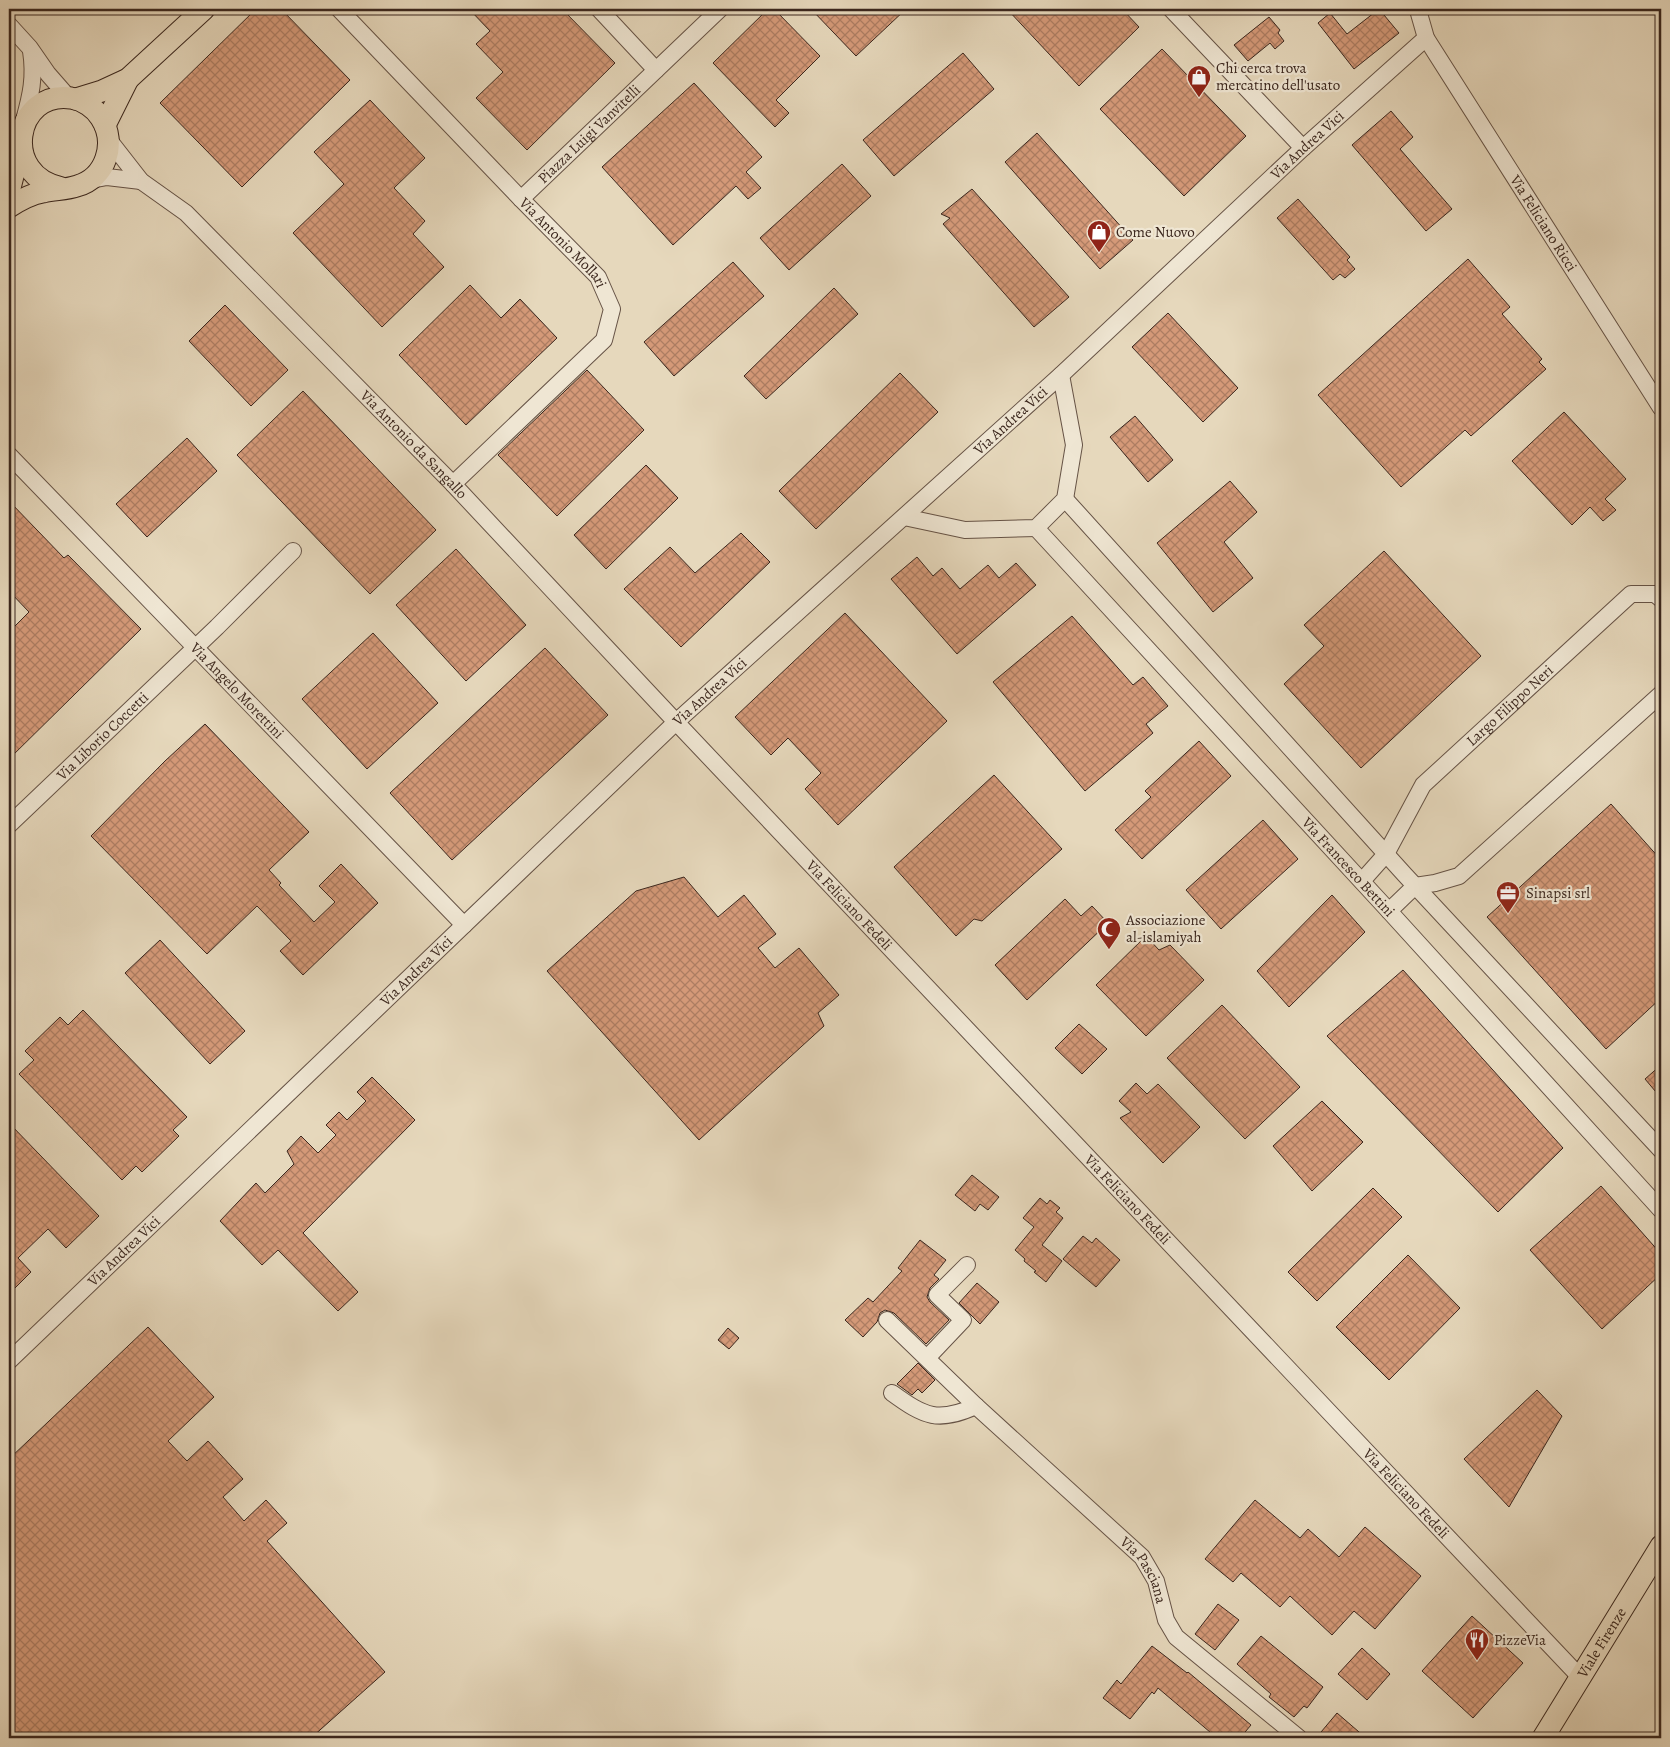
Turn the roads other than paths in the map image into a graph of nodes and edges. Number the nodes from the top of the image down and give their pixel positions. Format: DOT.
graph roads {
  1 [pos="204,9"];
  2 [pos="339,9"];
  3 [pos="599,9"];
  4 [pos="720,9"];
  5 [pos="1171,9"];
  6 [pos="1419,9"];
  7 [pos="9,25"];
  8 [pos="1426,38"];
  9 [pos="30,48"];
  10 [pos="656,70"];
  11 [pos="128,79"];
  12 [pos="72,98"];
  13 [pos="24,120"];
  14 [pos="107,133"];
  15 [pos="18,146"];
  16 [pos="1303,148"];
  17 [pos="91,180"];
  18 [pos="141,181"];
  19 [pos="62,188"];
  20 [pos="9,192"];
  21 [pos="521,199"];
  22 [pos="9,207"];
  23 [pos="1061,374"];
  24 [pos="1661,408"];
  25 [pos="9,455"];
  26 [pos="453,484"];
  27 [pos="1065,498"];
  28 [pos="904,517"];
  29 [pos="1036,528"];
  30 [pos="293,551"];
  31 [pos="1661,599"];
  32 [pos="195,648"];
  33 [pos="1661,694"];
  34 [pos="676,722"];
  35 [pos="9,825"];
  36 [pos="1386,854"];
  37 [pos="1362,881"];
  38 [pos="1415,886"];
  39 [pos="1389,911"];
  40 [pos="464,925"];
  41 [pos="1661,1150"];
  42 [pos="1661,1208"];
  43 [pos="967,1265"];
  44 [pos="887,1320"];
  45 [pos="927,1358"];
  46 [pos="9,1361"];
  47 [pos="892,1393"];
  48 [pos="976,1406"];
  49 [pos="1661,1546"];
  50 [pos="1580,1677"];
  51 [pos="1299,1738"];
  52 [pos="1543,1738"];
  1 -- 11 [label="main road"];
  2 -- 21 [label="street, Via Antonio Mollari"];
  3 -- 10 [label="street"];
  4 -- 10 [label="street, Piazza Luigi Vanvitelli"];
  5 -- 16 [label="street"];
  6 -- 8 [label="street, Via Feliciano Ricci"];
  7 -- 9 [label="street"];
  8 -- 16 [label="street, Via Andrea Vici"];
  8 -- 24 [label="street, Via Feliciano Ricci"];
  9 -- 12 [label="street"];
  9 -- 13 [label="street"];
  10 -- 21 [label="street, Piazza Luigi Vanvitelli"];
  11 -- 12 [label="main road"];
  11 -- 14 [label="main road"];
  12 -- 13 [label="main road"];
  12 -- 14 [label="main road, Via Antonio da Sangallo"];
  13 -- 15 [label="main road"];
  14 -- 17 [label="main road"];
  14 -- 18 [label="street, Via Antonio da Sangallo"];
  15 -- 19 [label="main road"];
  15 -- 20 [label="main road"];
  16 -- 23 [label="street, Via Andrea Vici"];
  17 -- 18 [label="street, Via Antonio da Sangallo"];
  17 -- 19 [label="main road, Via Antonio da Sangallo"];
  18 -- 26 [label="street, Via Antonio da Sangallo"];
  19 -- 22 [label="main road, Via Antonio da Sangallo"];
  21 -- 26 [label="street, Via Antonio Mollari"];
  23 -- 27 [label="street"];
  23 -- 28 [label="street, Via Andrea Vici"];
  25 -- 32 [label="street, Via Angelo Morettini"];
  26 -- 34 [label="street, Via Antonio da Sangallo"];
  27 -- 29 [label="street"];
  27 -- 36 [label="street"];
  28 -- 29 [label="street"];
  28 -- 34 [label="street, Via Andrea Vici"];
  29 -- 37 [label="street, Via Francesco Bettini"];
  30 -- 32 [label="street, Via Liborio Coccetti"];
  31 -- 36 [label="street, Largo Filippo Neri"];
  32 -- 35 [label="street, Via Liborio Coccetti"];
  32 -- 40 [label="street, Via Angelo Morettini"];
  33 -- 38 [label="street"];
  34 -- 40 [label="street, Via Andrea Vici"];
  34 -- 50 [label="street, Via Feliciano Fedeli"];
  36 -- 37 [label="street, Largo Filippo Neri"];
  36 -- 38 [label="street"];
  37 -- 39 [label="street, Via Francesco Bettini"];
  38 -- 39 [label="street"];
  38 -- 41 [label="street"];
  39 -- 42 [label="street, Via Francesco Bettini"];
  40 -- 46 [label="street, Via Andrea Vici"];
  43 -- 45 [label="street"];
  44 -- 45 [label="street, Via Pasciana"];
  45 -- 48 [label="street, Via Pasciana"];
  47 -- 48 [label="street"];
  48 -- 51 [label="street, Via Pasciana"];
  49 -- 50 [label="main road, Viale Firenze"];
  50 -- 52 [label="main road, Viale Firenze"];
}
